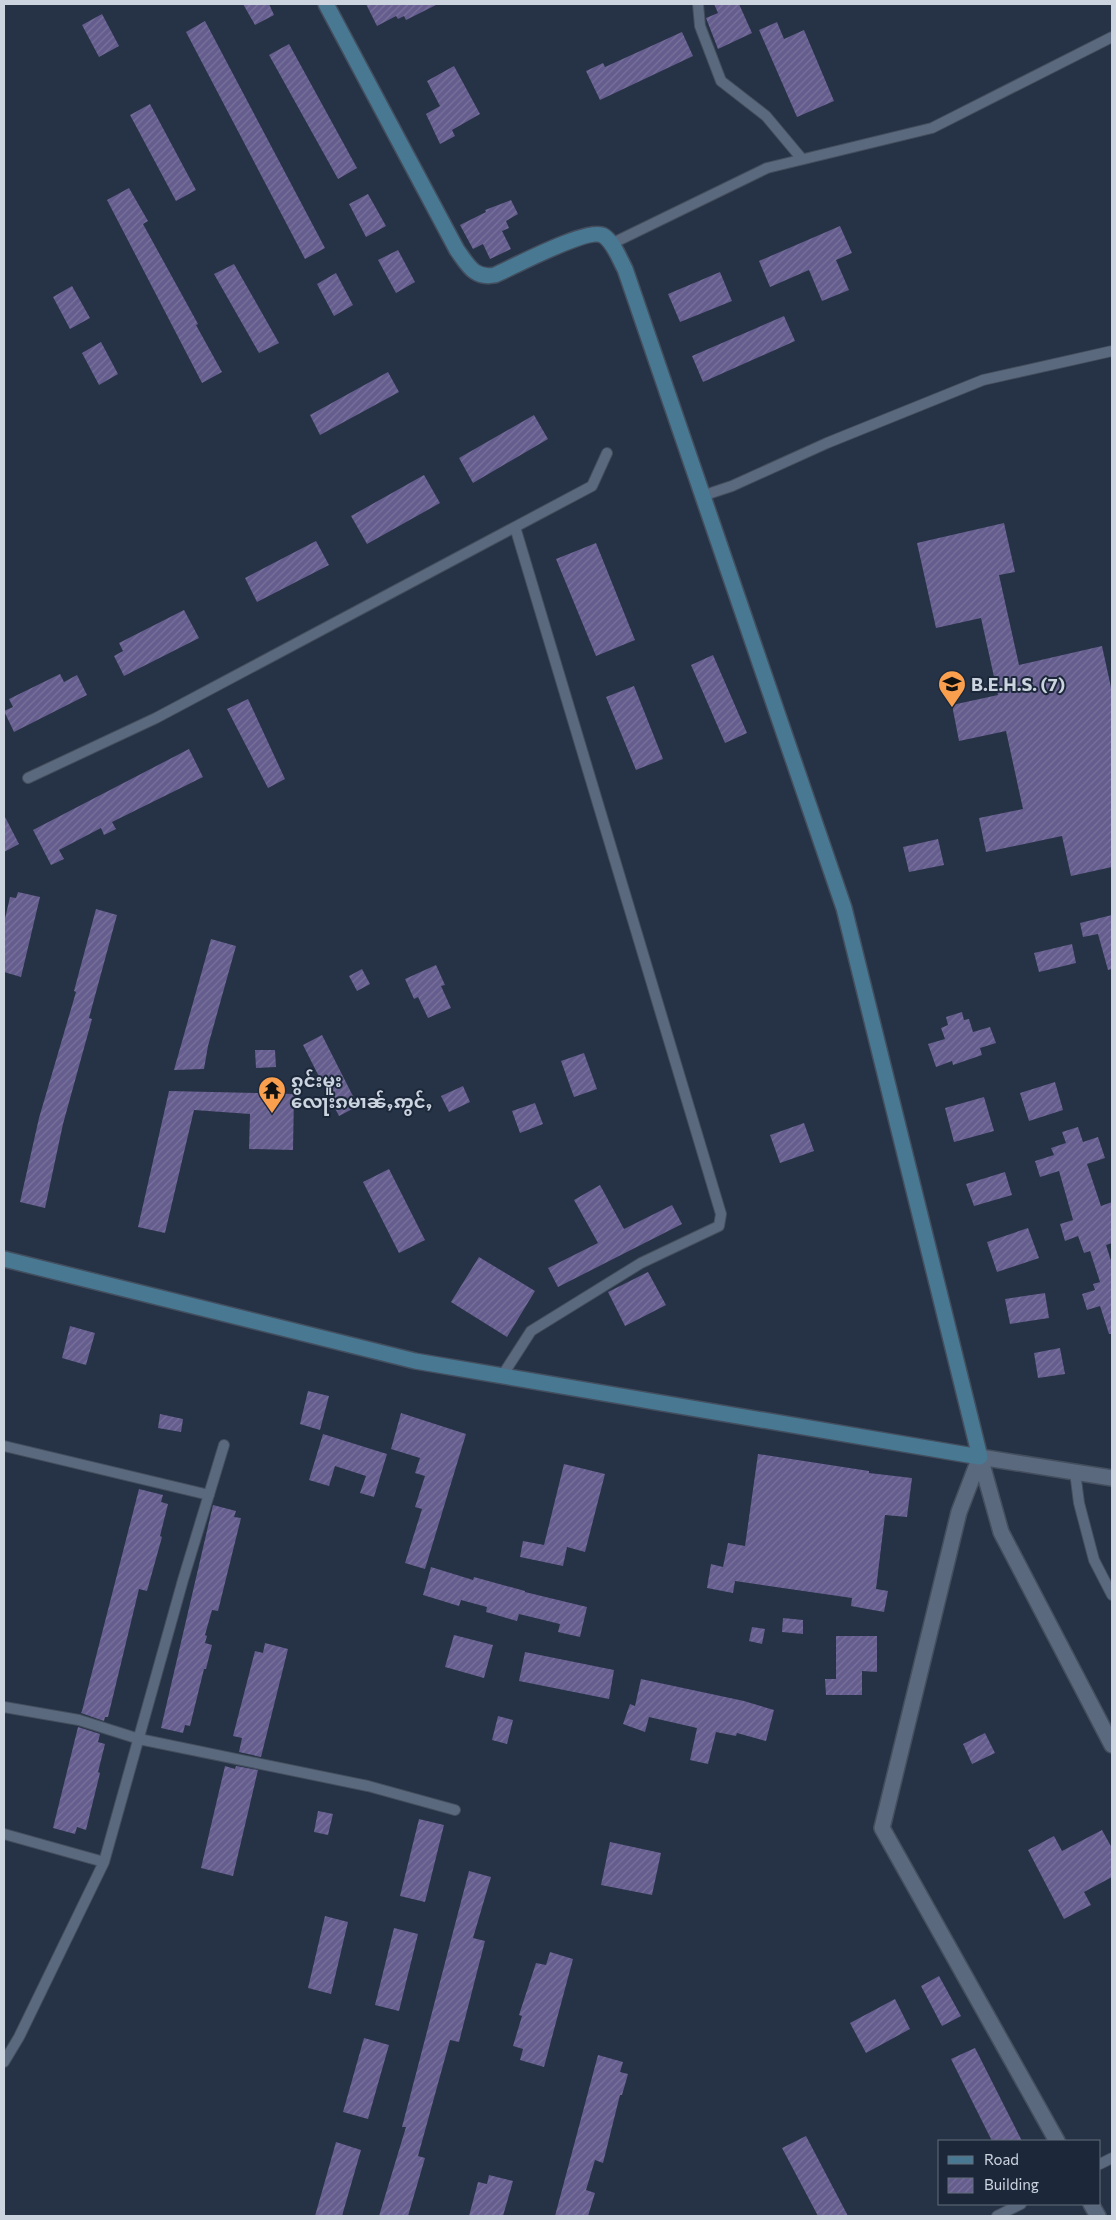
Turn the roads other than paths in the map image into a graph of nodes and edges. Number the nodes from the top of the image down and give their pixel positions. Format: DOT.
graph roads {
  1 [pos="326,4"];
  2 [pos="698,4"];
  3 [pos="1112,37"];
  4 [pos="802,159"];
  5 [pos="611,244"];
  6 [pos="1112,351"];
  7 [pos="607,453"];
  8 [pos="702,496"];
  9 [pos="514,527"];
  10 [pos="28,778"];
  11 [pos="4,1259"];
  12 [pos="502,1376"];
  13 [pos="224,1445"];
  14 [pos="4,1446"];
  15 [pos="980,1457"];
  16 [pos="1075,1472"];
  17 [pos="1112,1478"];
  18 [pos="209,1495"];
  19 [pos="1112,1595"];
  20 [pos="4,1707"];
  21 [pos="1110,1736"];
  22 [pos="139,1739"];
  23 [pos="455,1810"];
  24 [pos="4,1834"];
  25 [pos="104,1862"];
  26 [pos="4,2062"];
  27 [pos="1055,2140"];
  28 [pos="1019,2205"];
  29 [pos="1092,2205"];
  30 [pos="997,2216"];
  31 [pos="1098,2216"];
  1 -- 5 [label="street"];
  2 -- 4 [label="lane"];
  3 -- 4 [label="lane"];
  4 -- 5 [label="lane"];
  5 -- 8 [label="street"];
  6 -- 8 [label="lane"];
  7 -- 9 [label="lane"];
  8 -- 15 [label="street"];
  9 -- 10 [label="lane"];
  9 -- 12 [label="lane"];
  11 -- 12 [label="street"];
  12 -- 15 [label="street"];
  13 -- 18 [label="lane"];
  14 -- 18 [label="lane"];
  15 -- 16 [label="street"];
  15 -- 21 [label="street"];
  15 -- 27 [label="street"];
  16 -- 17 [label="street"];
  16 -- 19 [label="lane"];
  18 -- 22 [label="lane"];
  20 -- 22 [label="lane"];
  22 -- 23 [label="lane"];
  22 -- 25 [label="lane"];
  24 -- 25 [label="lane"];
  25 -- 26 [label="lane"];
  28 -- 30 [label="lane"];
  29 -- 31 [label="street"];
}
